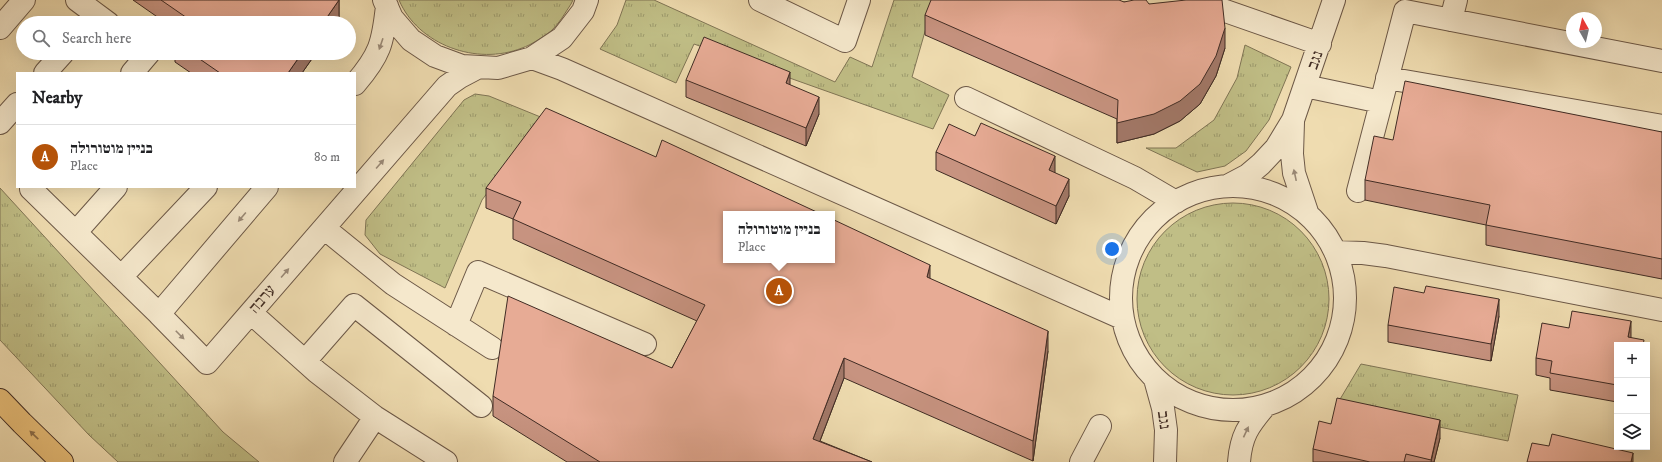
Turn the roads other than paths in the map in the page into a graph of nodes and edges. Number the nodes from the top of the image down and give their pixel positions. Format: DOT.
graph roads {
  1 [pos="24,0"];
  2 [pos="77,0"];
  3 [pos="587,0"];
  4 [pos="760,0"];
  5 [pos="859,0"];
  6 [pos="1194,0"];
  7 [pos="1334,0"];
  8 [pos="386,3"];
  9 [pos="1454,10"];
  10 [pos="95,16"];
  11 [pos="0,28"];
  12 [pos="1320,44"];
  13 [pos="532,58"];
  14 [pos="57,60"];
  15 [pos="143,60"];
  16 [pos="1662,61"];
  17 [pos="479,67"];
  18 [pos="46,72"];
  19 [pos="133,72"];
  20 [pos="1387,78"];
  21 [pos="356,83"];
  22 [pos="1305,86"];
  23 [pos="966,98"];
  24 [pos="1380,102"];
  25 [pos="16,105"];
  26 [pos="1293,120"];
  27 [pos="0,123"];
  28 [pos="1662,126"];
  29 [pos="1229,185"];
  30 [pos="31,188"];
  31 [pos="115,188"];
  32 [pos="205,188"];
  33 [pos="266,188"];
  34 [pos="1358,191"];
  35 [pos="1176,202"];
  36 [pos="1307,212"];
  37 [pos="324,228"];
  38 [pos="76,232"];
  39 [pos="1335,252"];
  40 [pos="121,277"];
  41 [pos="1662,310"];
  42 [pos="251,313"];
  43 [pos="159,314"];
  44 [pos="1122,318"];
  45 [pos="456,325"];
  46 [pos="645,344"];
  47 [pos="492,348"];
  48 [pos="305,361"];
  49 [pos="1155,379"];
  50 [pos="0,400"];
  51 [pos="481,406"];
  52 [pos="1265,406"];
  53 [pos="375,417"];
  54 [pos="1100,426"];
  55 [pos="62,462"];
  56 [pos="345,462"];
  57 [pos="446,462"];
  58 [pos="1082,462"];
  59 [pos="1165,462"];
  60 [pos="1239,462"];
  1 -- 11 [label="street"];
  2 -- 10 [label="street"];
  3 -- 13 [label="street"];
  4 -- 5 [label="street"];
  6 -- 12 [label="street"];
  7 -- 12 [label="street, נגב"];
  8 -- 17 [label="street"];
  8 -- 21 [label="street, one-way"];
  9 -- 16 [label="street"];
  9 -- 20 [label="street"];
  12 -- 22 [label="street, נגב"];
  13 -- 17 [label="street"];
  13 -- 44 [label="street"];
  14 -- 18 [label="street"];
  15 -- 19 [label="street"];
  37 -- 17 [label="street, ערבה, one-way"];
  20 -- 24 [label="street"];
  20 -- 28 [label="street"];
  22 -- 24 [label="street"];
  22 -- 26 [label="street, נגב"];
  23 -- 35 [label="street"];
  24 -- 34 [label="street"];
  25 -- 27 [label="street"];
  26 -- 29 [label="street, נגב"];
  36 -- 26 [label="street, נגב, one-way"];
  29 -- 35 [label="street"];
  29 -- 36 [label="street"];
  30 -- 38 [label="street"];
  31 -- 38 [label="street"];
  32 -- 40 [label="street"];
  33 -- 43 [label="street, one-way"];
  35 -- 44 [label="street"];
  36 -- 39 [label="street"];
  42 -- 37 [label="street, ערבה, one-way"];
  37 -- 45 [label="street"];
  38 -- 40 [label="street"];
  39 -- 41 [label="street"];
  39 -- 52 [label="street"];
  40 -- 43 [label="street"];
  43 -- 42 [label="street, ערבה, one-way"];
  42 -- 48 [label="street"];
  44 -- 49 [label="street"];
  45 -- 46 [label="street"];
  45 -- 47 [label="street"];
  48 -- 51 [label="street"];
  48 -- 53 [label="street"];
  49 -- 52 [label="street"];
  49 -- 59 [label="street, נגב"];
  55 -- 50 [label="main road, one-way"];
  60 -- 52 [label="street, one-way"];
  53 -- 56 [label="street"];
  53 -- 57 [label="street"];
  54 -- 58 [label="street"];
}
